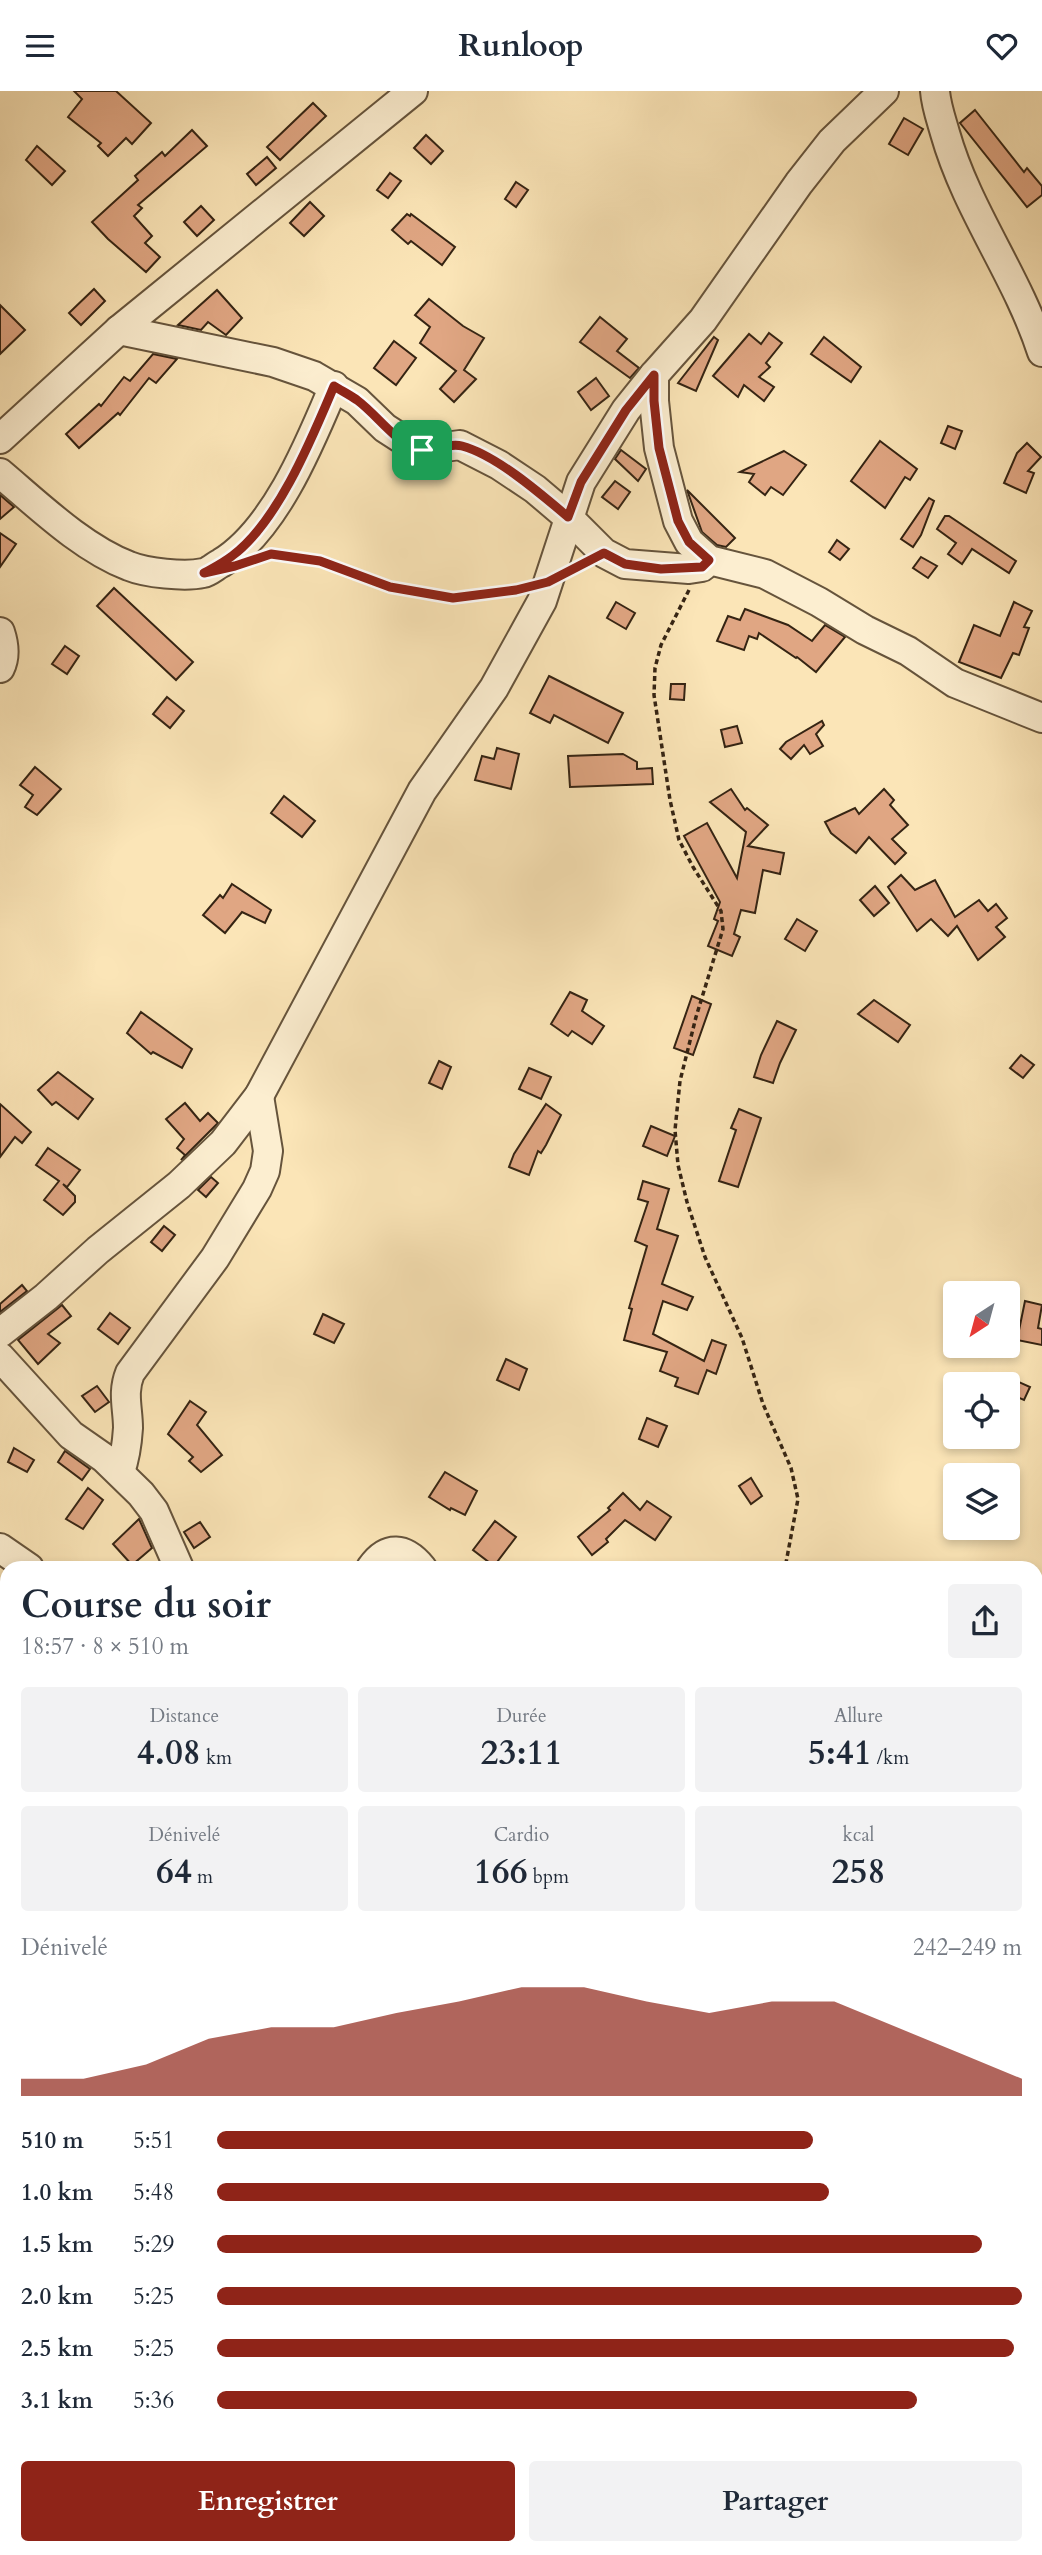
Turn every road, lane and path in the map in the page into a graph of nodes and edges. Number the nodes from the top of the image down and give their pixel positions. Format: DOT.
graph roads {
  1 [pos="413,91"];
  2 [pos="884,91"];
  3 [pos="935,91"];
  4 [pos="119,330"];
  5 [pos="1042,352"];
  6 [pos="654,375"];
  7 [pos="334,386"];
  8 [pos="0,439"];
  9 [pos="0,473"];
  10 [pos="568,517"];
  11 [pos="259,558"];
  12 [pos="705,563"];
  13 [pos="548,582"];
  14 [pos="0,632"];
  15 [pos="0,668"];
  16 [pos="1042,718"];
  17 [pos="259,1096"];
  18 [pos="0,1333"];
  19 [pos="0,1357"];
  20 [pos="120,1472"];
  21 [pos="0,1548"];
  22 [pos="19,1561"];
  23 [pos="176,1561"];
  24 [pos="377,1561"];
  25 [pos="417,1561"];
  26 [pos="786,1561"];
  1 -- 4 [label="street"];
  2 -- 6 [label="street"];
  3 -- 5 [label="street"];
  4 -- 7 [label="street"];
  4 -- 8 [label="street"];
  6 -- 10 [label="street"];
  6 -- 12 [label="street"];
  7 -- 9 [label="street"];
  7 -- 10 [label="street"];
  10 -- 12 [label="street"];
  10 -- 13 [label="street"];
  11 -- 13 [label="path"];
  12 -- 16 [label="street"];
  12 -- 26 [label="path"];
  13 -- 17 [label="street"];
  14 -- 15 [label="street"];
  17 -- 18 [label="street"];
  17 -- 20 [label="street"];
  19 -- 20 [label="street"];
  20 -- 23 [label="street"];
  21 -- 22 [label="street"];
  24 -- 25 [label="street"];
}
